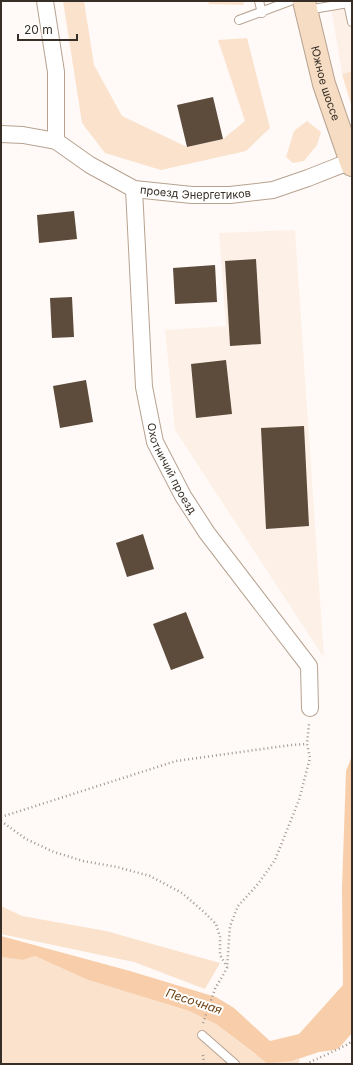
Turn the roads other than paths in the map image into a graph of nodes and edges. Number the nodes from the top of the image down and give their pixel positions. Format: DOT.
graph roads {
  1 [pos="44,1"];
  2 [pos="259,1"];
  3 [pos="350,3"];
  4 [pos="300,4"];
  5 [pos="262,13"];
  6 [pos="239,20"];
  7 [pos="352,22"];
  8 [pos="1,134"];
  9 [pos="56,141"];
  10 [pos="351,163"];
  11 [pos="134,190"];
  12 [pos="310,708"];
  13 [pos="202,1034"];
  14 [pos="235,1064"];
  1 -- 9 [label="street"];
  2 -- 5 [label="lane"];
  3 -- 4 [label="lane"];
  3 -- 7 [label="lane"];
  4 -- 5 [label="lane"];
  4 -- 10 [label="main road, Южное шоссе"];
  5 -- 6 [label="lane"];
  8 -- 9 [label="street, проезд Энергетиков"];
  9 -- 11 [label="street, проезд Энергетиков"];
  10 -- 11 [label="street, проезд Энергетиков"];
  11 -- 12 [label="street, Охотничий проезд"];
  13 -- 14 [label="lane"];
}
